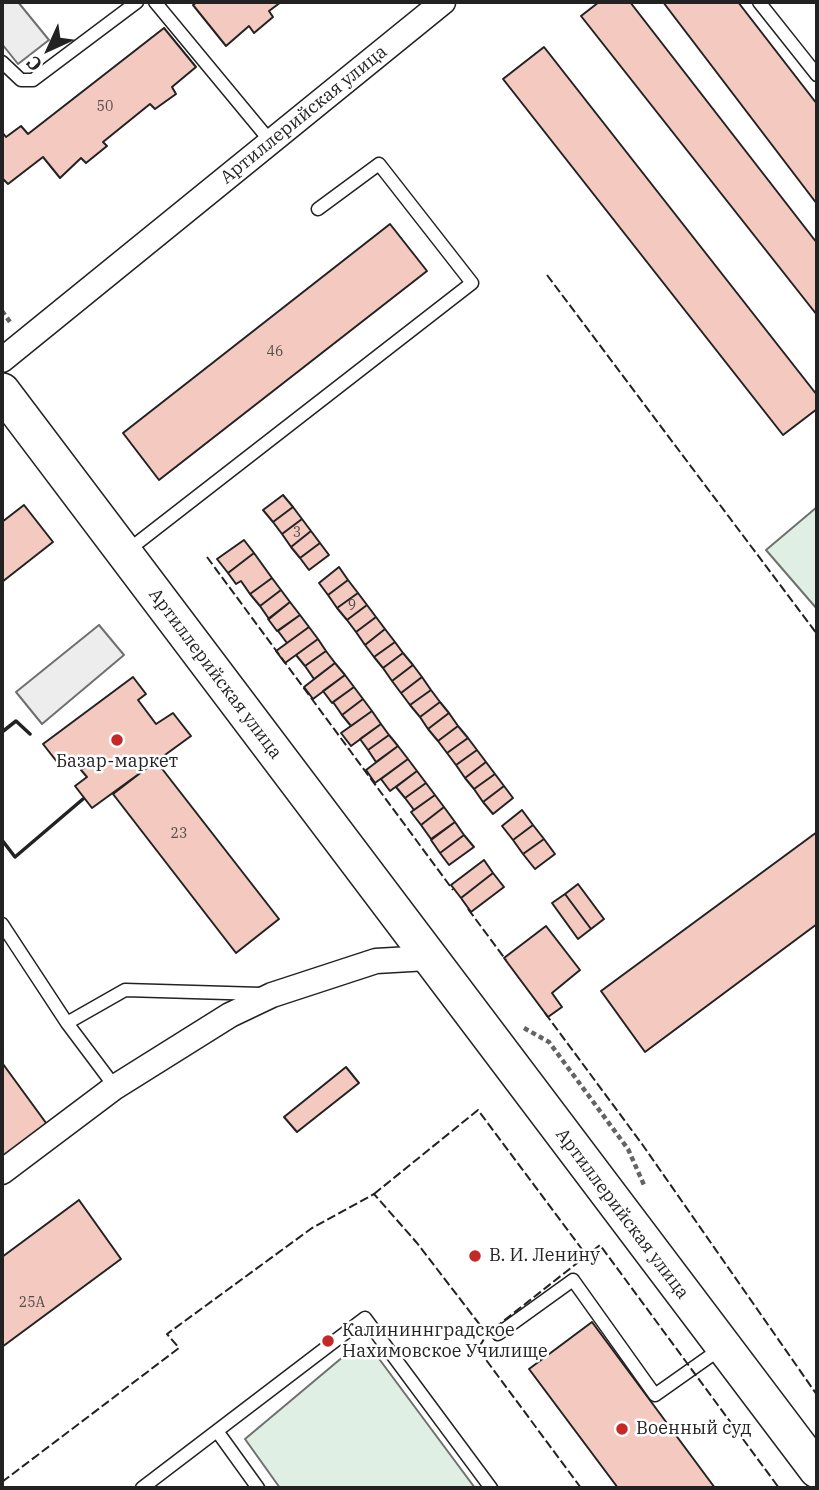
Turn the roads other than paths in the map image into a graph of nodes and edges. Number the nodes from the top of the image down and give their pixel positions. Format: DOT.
graph roads {
  1 [pos="138,2"];
  2 [pos="155,2"];
  3 [pos="443,2"];
  4 [pos="759,2"];
  5 [pos="2,62"];
  6 [pos="817,75"];
  7 [pos="271,142"];
  8 [pos="318,209"];
  9 [pos="2,360"];
  10 [pos="2,391"];
  11 [pos="124,553"];
  12 [pos="2,924"];
  13 [pos="428,958"];
  14 [pos="272,995"];
  15 [pos="67,1023"];
  16 [pos="115,1087"];
  17 [pos="2,1171"];
  18 [pos="498,1334"];
  19 [pos="723,1346"];
  20 [pos="217,1431"];
  21 [pos="817,1470"];
  22 [pos="142,1488"];
  23 [pos="258,1488"];
  24 [pos="491,1488"];
  1 -- 5 [label="lane"];
  2 -- 7 [label="lane"];
  3 -- 7 [label="street, Артиллерийская улица"];
  4 -- 6 [label="lane"];
  7 -- 9 [label="street, Артиллерийская улица"];
  8 -- 11 [label="lane"];
  10 -- 11 [label="main road, Артиллерийская улица"];
  11 -- 13 [label="main road, Артиллерийская улица"];
  12 -- 15 [label="lane"];
  13 -- 14 [label="street"];
  13 -- 19 [label="main road, Артиллерийская улица"];
  14 -- 15 [label="lane"];
  14 -- 16 [label="street"];
  15 -- 16 [label="lane"];
  16 -- 17 [label="street"];
  18 -- 19 [label="lane"];
  19 -- 21 [label="main road, Артиллерийская улица"];
  20 -- 22 [label="lane"];
  20 -- 23 [label="lane"];
  20 -- 24 [label="lane"];
}
